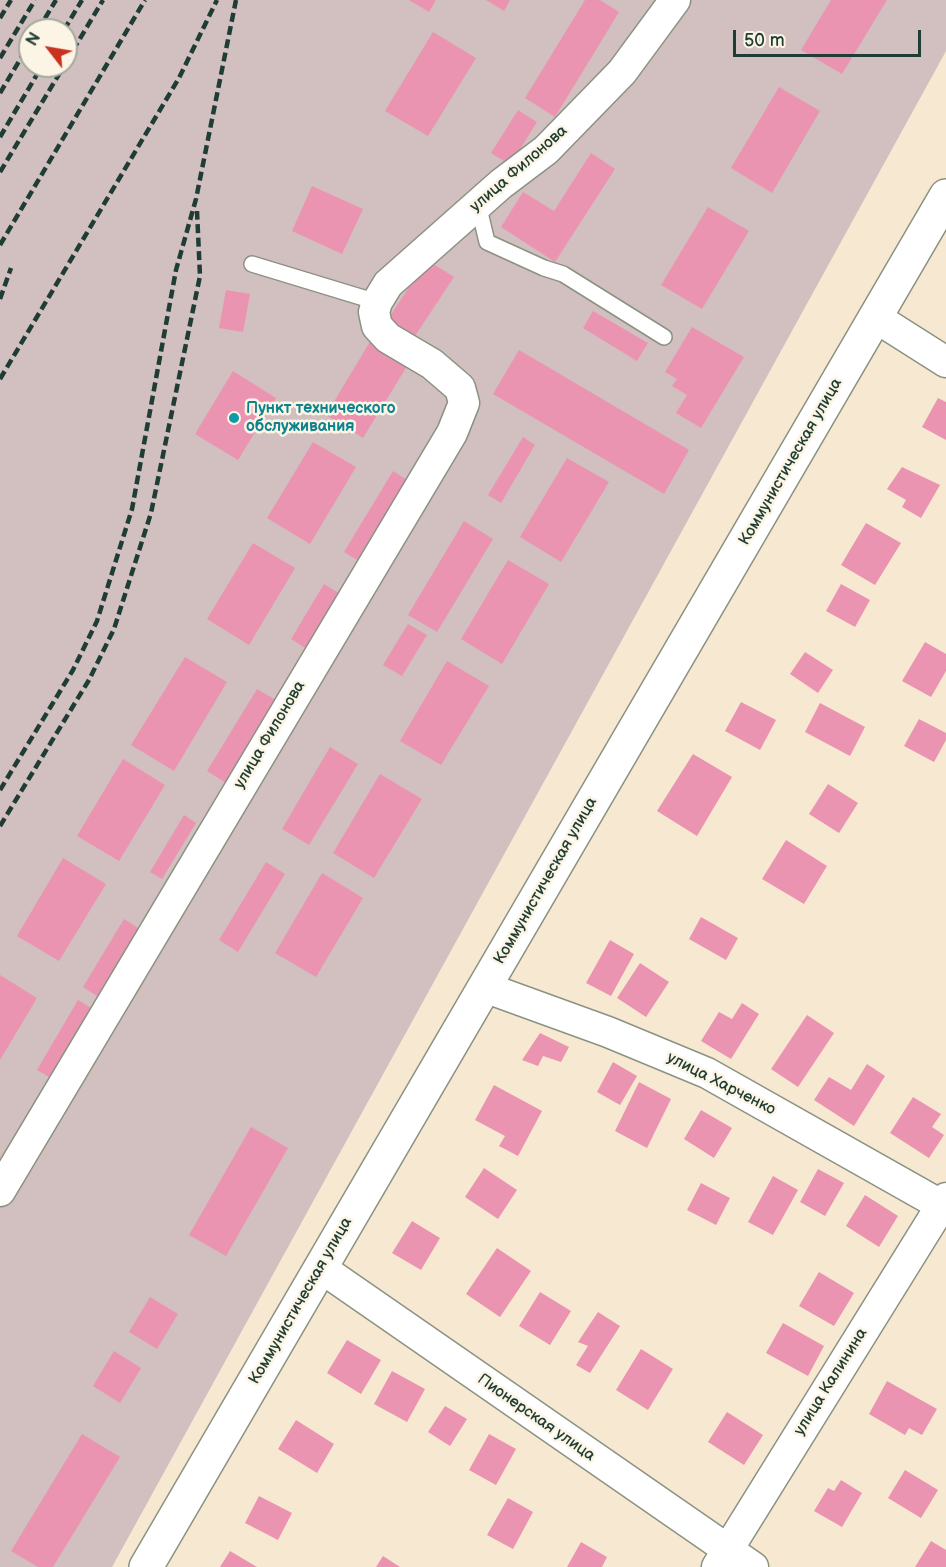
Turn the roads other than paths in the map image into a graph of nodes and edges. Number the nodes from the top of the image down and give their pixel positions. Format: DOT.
graph roads {
  1 [pos="675,0"];
  2 [pos="946,196"];
  3 [pos="478,204"];
  4 [pos="252,264"];
  5 [pos="377,302"];
  6 [pos="875,317"];
  7 [pos="664,337"];
  8 [pos="946,362"];
  9 [pos="484,987"];
  10 [pos="0,1191"];
  11 [pos="945,1204"];
  12 [pos="321,1268"];
  13 [pos="721,1558"];
  14 [pos="146,1567"];
  15 [pos="753,1567"];
  1 -- 3 [label="street, улица Филонова"];
  2 -- 6 [label="street, Коммунистическая улица"];
  3 -- 5 [label="street, улица Филонова"];
  3 -- 7 [label="lane"];
  4 -- 5 [label="lane"];
  5 -- 10 [label="street, улица Филонова"];
  6 -- 8 [label="street"];
  6 -- 9 [label="street, Коммунистическая улица"];
  9 -- 11 [label="street, улица Харченко"];
  9 -- 12 [label="street, Коммунистическая улица"];
  11 -- 13 [label="street, улица Калинина"];
  12 -- 13 [label="street, Пионерская улица"];
  12 -- 14 [label="street, Коммунистическая улица"];
  13 -- 15 [label="street, Пионерская улица"];
}
